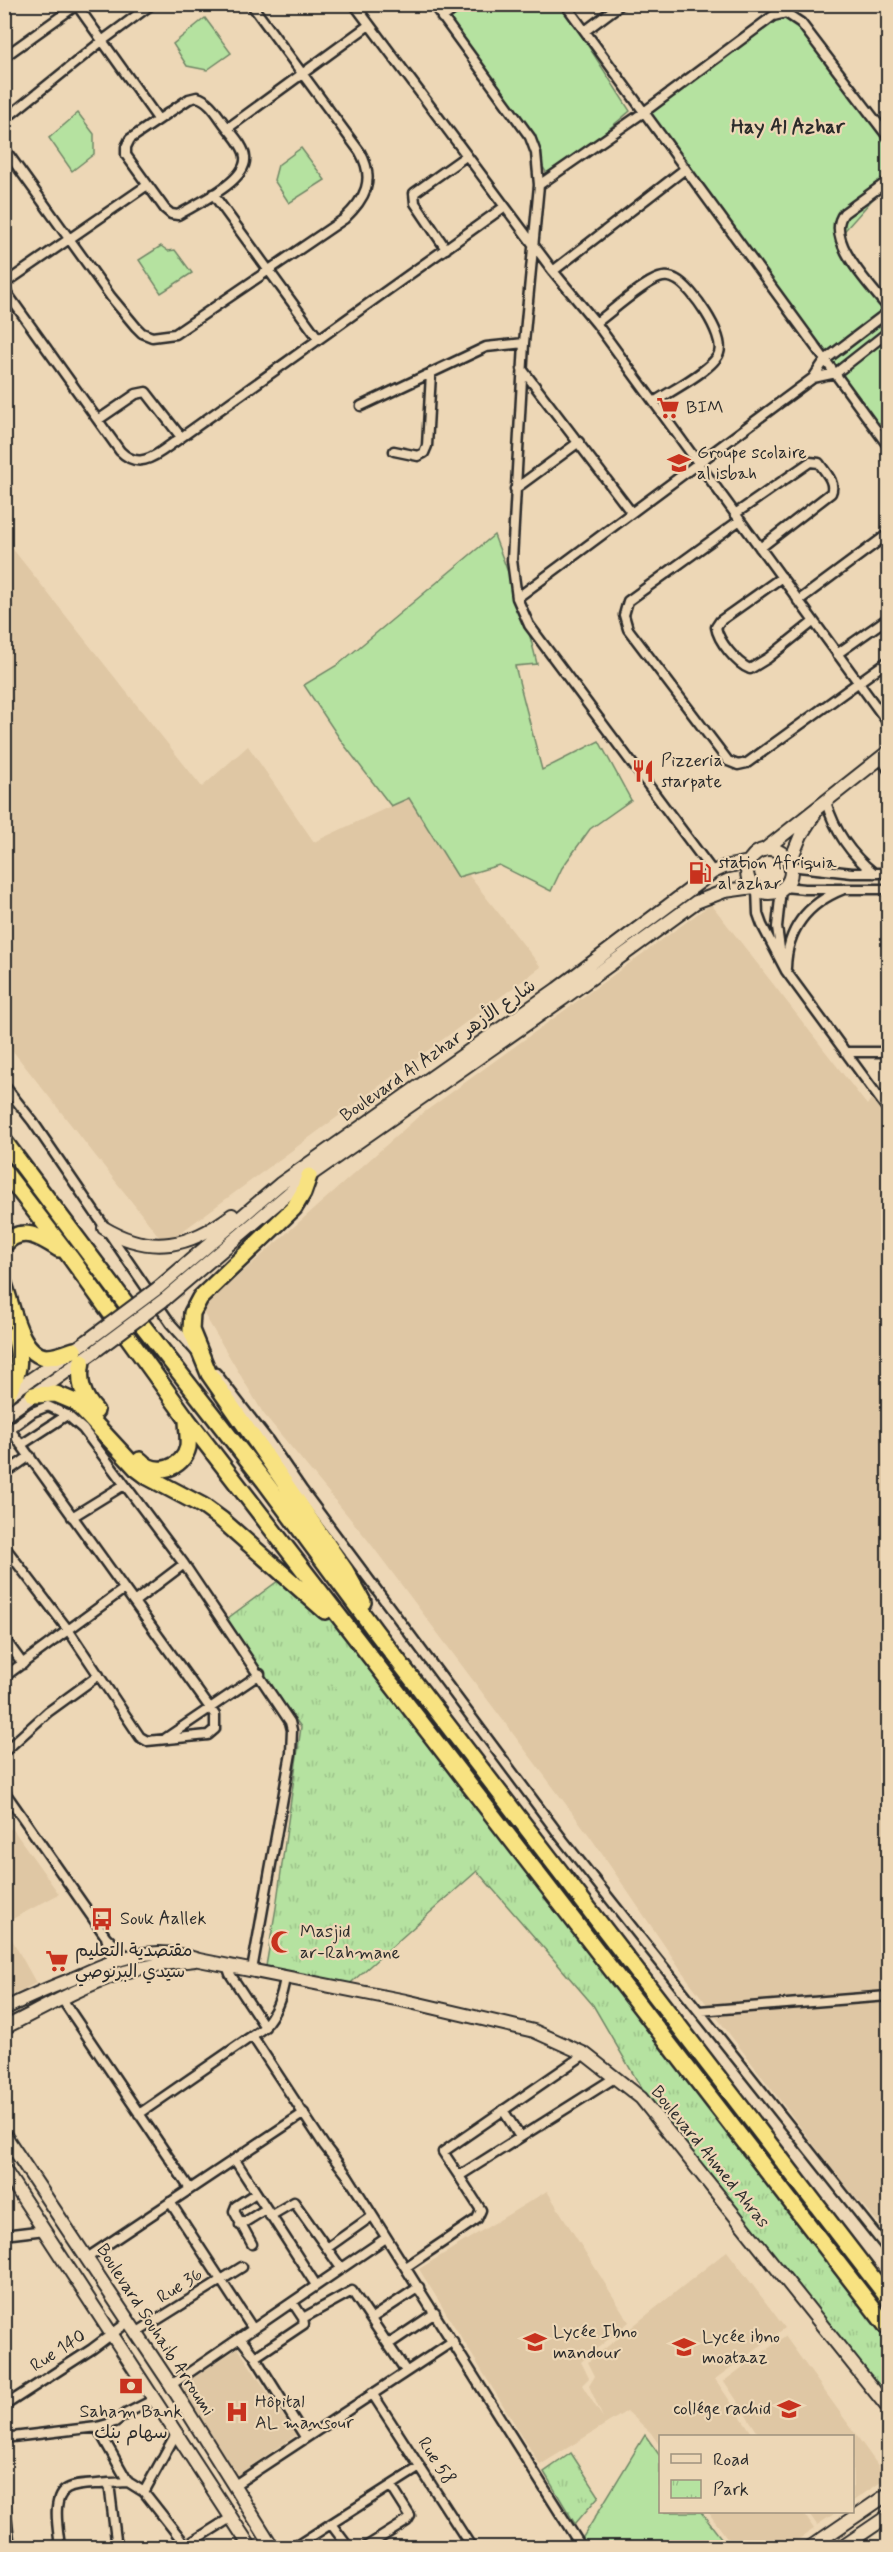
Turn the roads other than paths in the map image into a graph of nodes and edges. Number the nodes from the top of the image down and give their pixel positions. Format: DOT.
graph roads {
  1 [pos="9,4"];
  2 [pos="152,4"];
  3 [pos="251,4"];
  4 [pos="354,4"];
  5 [pos="432,4"];
  6 [pos="461,4"];
  7 [pos="565,4"];
  8 [pos="621,4"];
  9 [pos="77,5"];
  10 [pos="4,8"];
  11 [pos="442,18"];
  12 [pos="369,25"];
  13 [pos="585,31"];
  14 [pos="102,40"];
  15 [pos="4,57"];
  16 [pos="302,74"];
  17 [pos="644,112"];
  18 [pos="158,119"];
  19 [pos="4,120"];
  20 [pos="228,128"];
  21 [pos="888,138"];
  22 [pos="4,148"];
  23 [pos="466,156"];
  24 [pos="685,169"];
  25 [pos="888,181"];
  26 [pos="539,185"];
  27 [pos="146,186"];
  28 [pos="213,194"];
  29 [pos="504,207"];
  30 [pos="70,238"];
  31 [pos="533,245"];
  32 [pos="446,249"];
  33 [pos="269,272"];
  34 [pos="553,272"];
  35 [pos="4,284"];
  36 [pos="4,289"];
  37 [pos="888,310"];
  38 [pos="596,323"];
  39 [pos="888,332"];
  40 [pos="318,338"];
  41 [pos="524,343"];
  42 [pos="825,360"];
  43 [pos="522,369"];
  44 [pos="431,373"];
  45 [pos="836,373"];
  46 [pos="813,378"];
  47 [pos="654,402"];
  48 [pos="361,406"];
  49 [pos="98,420"];
  50 [pos="182,437"];
  51 [pos="579,442"];
  52 [pos="888,446"];
  53 [pos="394,451"];
  54 [pos="698,462"];
  55 [pos="515,489"];
  56 [pos="631,512"];
  57 [pos="737,517"];
  58 [pos="888,534"];
  59 [pos="760,548"];
  60 [pos="782,577"];
  61 [pos="516,598"];
  62 [pos="798,601"];
  63 [pos="888,618"];
  64 [pos="813,622"];
  65 [pos="837,654"];
  66 [pos="888,661"];
  67 [pos="858,681"];
  68 [pos="888,723"];
  69 [pos="886,760"];
  70 [pos="822,806"];
  71 [pos="764,850"];
  72 [pos="749,862"];
  73 [pos="790,865"];
  74 [pos="713,872"];
  75 [pos="888,873"];
  76 [pos="874,874"];
  77 [pos="756,888"];
  78 [pos="783,888"];
  79 [pos="844,889"];
  80 [pos="888,889"];
  81 [pos="785,968"];
  82 [pos="845,1052"];
  83 [pos="888,1052"];
  84 [pos="4,1085"];
  85 [pos="888,1110"];
  86 [pos="4,1141"];
  87 [pos="327,1151"];
  88 [pos="4,1171"];
  89 [pos="309,1176"];
  90 [pos="104,1228"];
  91 [pos="4,1245"];
  92 [pos="70,1257"];
  93 [pos="4,1284"];
  94 [pos="161,1293"];
  95 [pos="4,1309"];
  96 [pos="81,1351"];
  97 [pos="201,1357"];
  98 [pos="29,1389"];
  99 [pos="5,1397"];
  100 [pos="67,1415"];
  101 [pos="4,1416"];
  102 [pos="186,1419"];
  103 [pos="7,1425"];
  104 [pos="21,1445"];
  105 [pos="30,1456"];
  106 [pos="4,1474"];
  107 [pos="124,1485"];
  108 [pos="72,1516"];
  109 [pos="4,1546"];
  110 [pos="184,1564"];
  111 [pos="124,1589"];
  112 [pos="134,1602"];
  113 [pos="69,1631"];
  114 [pos="376,1632"];
  115 [pos="4,1638"];
  116 [pos="23,1664"];
  117 [pos="260,1674"];
  118 [pos="99,1675"];
  119 [pos="4,1677"];
  120 [pos="209,1708"];
  121 [pos="433,1738"];
  122 [pos="165,1739"];
  123 [pos="4,1752"];
  124 [pos="4,1791"];
  125 [pos="106,1937"];
  126 [pos="126,1956"];
  127 [pos="199,1960"];
  128 [pos="112,1961"];
  129 [pos="227,1965"];
  130 [pos="132,1970"];
  131 [pos="252,1970"];
  132 [pos="118,1974"];
  133 [pos="285,1977"];
  134 [pos="888,1996"];
  135 [pos="62,1999"];
  136 [pos="4,2009"];
  137 [pos="699,2011"];
  138 [pos="265,2027"];
  139 [pos="4,2028"];
  140 [pos="253,2037"];
  141 [pos="585,2054"];
  142 [pos="616,2077"];
  143 [pos="503,2109"];
  144 [pos="304,2113"];
  145 [pos="139,2114"];
  146 [pos="4,2134"];
  147 [pos="520,2137"];
  148 [pos="235,2160"];
  149 [pos="4,2169"];
  150 [pos="459,2176"];
  151 [pos="190,2189"];
  152 [pos="256,2193"];
  153 [pos="170,2202"];
  154 [pos="268,2212"];
  155 [pos="372,2216"];
  156 [pos="240,2225"];
  157 [pos="45,2230"];
  158 [pos="4,2235"];
  159 [pos="386,2238"];
  160 [pos="252,2244"];
  161 [pos="327,2248"];
  162 [pos="888,2250"];
  163 [pos="87,2258"];
  164 [pos="242,2266"];
  165 [pos="406,2267"];
  166 [pos="341,2268"];
  167 [pos="221,2280"];
  168 [pos="316,2285"];
  169 [pos="419,2287"];
  170 [pos="888,2298"];
  171 [pos="293,2303"];
  172 [pos="435,2313"];
  173 [pos="303,2318"];
  174 [pos="372,2318"];
  175 [pos="128,2322"];
  176 [pos="888,2328"];
  177 [pos="253,2329"];
  178 [pos="136,2333"];
  179 [pos="112,2334"];
  180 [pos="240,2338"];
  181 [pos="453,2341"];
  182 [pos="389,2344"];
  183 [pos="255,2357"];
  184 [pos="406,2370"];
  185 [pos="171,2385"];
  186 [pos="372,2393"];
  187 [pos="155,2399"];
  188 [pos="4,2406"];
  189 [pos="888,2408"];
  190 [pos="97,2427"];
  191 [pos="177,2432"];
  192 [pos="306,2437"];
  193 [pos="4,2438"];
  194 [pos="420,2467"];
  195 [pos="128,2482"];
  196 [pos="110,2483"];
  197 [pos="233,2486"];
  198 [pos="391,2486"];
  199 [pos="144,2492"];
  200 [pos="888,2494"];
  201 [pos="4,2496"];
  202 [pos="888,2516"];
  203 [pos="232,2517"];
  204 [pos="331,2524"];
  205 [pos="10,2547"];
  206 [pos="60,2547"];
  207 [pos="117,2547"];
  208 [pos="186,2547"];
  209 [pos="251,2547"];
  210 [pos="273,2547"];
  211 [pos="293,2547"];
  212 [pos="349,2547"];
  213 [pos="364,2547"];
  214 [pos="472,2547"];
  215 [pos="582,2547"];
  216 [pos="809,2547"];
  217 [pos="841,2547"];
  1 -- 10 [label="street"];
  2 -- 14 [label="street"];
  3 -- 16 [label="street"];
  4 -- 12 [label="street"];
  5 -- 11 [label="street"];
  6 -- 11 [label="street"];
  7 -- 13 [label="street"];
  8 -- 13 [label="street"];
  9 -- 14 [label="street"];
  9 -- 15 [label="street"];
  11 -- 26 [label="street"];
  12 -- 16 [label="street"];
  12 -- 23 [label="street"];
  13 -- 17 [label="street"];
  14 -- 18 [label="street"];
  14 -- 19 [label="street"];
  16 -- 20 [label="street"];
  16 -- 33 [label="street"];
  17 -- 21 [label="street"];
  17 -- 24 [label="street"];
  17 -- 26 [label="street"];
  18 -- 20 [label="street"];
  18 -- 27 [label="street"];
  20 -- 28 [label="street"];
  22 -- 30 [label="street"];
  23 -- 29 [label="street"];
  23 -- 32 [label="street"];
  24 -- 34 [label="street"];
  24 -- 42 [label="street"];
  25 -- 37 [label="street"];
  26 -- 31 [label="street"];
  27 -- 28 [label="street"];
  27 -- 30 [label="street"];
  28 -- 33 [label="street"];
  29 -- 31 [label="street"];
  29 -- 32 [label="street"];
  30 -- 33 [label="street"];
  30 -- 35 [label="street"];
  31 -- 34 [label="street"];
  31 -- 41 [label="street"];
  32 -- 40 [label="street"];
  33 -- 40 [label="street"];
  34 -- 38 [label="street"];
  36 -- 49 [label="street"];
  37 -- 42 [label="street"];
  38 -- 47 [label="street"];
  38 -- 47 [label="street"];
  39 -- 45 [label="street"];
  40 -- 50 [label="street"];
  41 -- 43 [label="street"];
  41 -- 44 [label="street"];
  42 -- 45 [label="street"];
  42 -- 46 [label="street"];
  43 -- 51 [label="street"];
  43 -- 55 [label="street"];
  44 -- 48 [label="street"];
  44 -- 53 [label="street"];
  45 -- 46 [label="street"];
  45 -- 52 [label="street"];
  46 -- 54 [label="street"];
  47 -- 54 [label="street"];
  49 -- 50 [label="street"];
  49 -- 50 [label="street"];
  51 -- 55 [label="street"];
  51 -- 56 [label="street"];
  54 -- 56 [label="street"];
  54 -- 57 [label="street"];
  55 -- 61 [label="street"];
  56 -- 61 [label="street"];
  57 -- 59 [label="street"];
  57 -- 59 [label="street"];
  57 -- 67 [label="street"];
  58 -- 62 [label="street"];
  59 -- 60 [label="street"];
  60 -- 62 [label="street"];
  60 -- 64 [label="street"];
  61 -- 74 [label="street"];
  62 -- 64 [label="street"];
  63 -- 65 [label="street"];
  64 -- 65 [label="street"];
  65 -- 67 [label="street"];
  66 -- 67 [label="street"];
  67 -- 68 [label="street"];
  69 -- 70 [label="street"];
  70 -- 71 [label="street"];
  70 -- 73 [label="street"];
  70 -- 76 [label="street"];
  71 -- 72 [label="street"];
  71 -- 73 [label="street"];
  72 -- 74 [label="street, Boulevard Al Azhar شارع الأزهر"];
  72 -- 77 [label="street"];
  73 -- 76 [label="street"];
  73 -- 78 [label="street"];
  74 -- 87 [label="street, Boulevard Al Azhar شارع الأزهر"];
  75 -- 76 [label="street"];
  77 -- 78 [label="street"];
  77 -- 81 [label="street"];
  77 -- 89 [label="street, Boulevard Al Azhar شارع الأزهر"];
  78 -- 79 [label="street"];
  78 -- 81 [label="street"];
  79 -- 80 [label="street"];
  79 -- 81 [label="street"];
  81 -- 82 [label="street"];
  82 -- 83 [label="street"];
  82 -- 85 [label="street"];
  84 -- 90 [label="street"];
  86 -- 114 [label="highway"];
  87 -- 90 [label="street"];
  87 -- 94 [label="street, Boulevard Al Azhar شارع الأزهر"];
  88 -- 92 [label="highway"];
  89 -- 94 [label="street, Boulevard Al Azhar شارع الأزهر"];
  89 -- 97 [label="highway"];
  90 -- 97 [label="street"];
  91 -- 92 [label="highway"];
  92 -- 102 [label="highway"];
  93 -- 96 [label="highway"];
  94 -- 96 [label="street, bridge"];
  94 -- 96 [label="street, bridge"];
  95 -- 99 [label="highway"];
  96 -- 98 [label="street"];
  96 -- 102 [label="highway"];
  97 -- 114 [label="highway"];
  97 -- 137 [label="street"];
  98 -- 99 [label="street"];
  98 -- 101 [label="street"];
  98 -- 121 [label="highway"];
  100 -- 103 [label="street"];
  100 -- 104 [label="street"];
  100 -- 107 [label="street"];
  102 -- 121 [label="highway"];
  103 -- 104 [label="street"];
  104 -- 105 [label="street"];
  105 -- 106 [label="street"];
  105 -- 108 [label="street"];
  107 -- 108 [label="street"];
  107 -- 110 [label="street"];
  108 -- 111 [label="street"];
  109 -- 113 [label="street"];
  110 -- 112 [label="street"];
  110 -- 117 [label="street"];
  111 -- 112 [label="street"];
  111 -- 113 [label="street"];
  112 -- 120 [label="street"];
  113 -- 116 [label="street"];
  113 -- 118 [label="street"];
  114 -- 170 [label="highway"];
  115 -- 116 [label="street"];
  116 -- 119 [label="street"];
  117 -- 120 [label="street"];
  117 -- 131 [label="street"];
  118 -- 122 [label="street"];
  118 -- 123 [label="street"];
  120 -- 122 [label="street"];
  120 -- 122 [label="street"];
  121 -- 176 [label="highway"];
  124 -- 125 [label="street"];
  125 -- 126 [label="street"];
  125 -- 128 [label="street"];
  126 -- 127 [label="street, Boulevard Ahmed Ahras"];
  126 -- 128 [label="street, Boulevard Ahmed Ahras"];
  126 -- 130 [label="street"];
  127 -- 129 [label="street, Boulevard Ahmed Ahras"];
  127 -- 130 [label="street, Boulevard Ahmed Ahras"];
  128 -- 132 [label="street"];
  128 -- 136 [label="street, Boulevard Ahmed Ahras"];
  129 -- 131 [label="street, Boulevard Ahmed Ahras"];
  129 -- 138 [label="street"];
  130 -- 132 [label="street, Boulevard Ahmed Ahras"];
  131 -- 133 [label="street, Boulevard Ahmed Ahras"];
  132 -- 135 [label="street, Boulevard Ahmed Ahras"];
  133 -- 138 [label="street"];
  133 -- 141 [label="street, Boulevard Ahmed Ahras"];
  134 -- 137 [label="street"];
  135 -- 139 [label="street, Boulevard Ahmed Ahras"];
  135 -- 145 [label="street"];
  137 -- 162 [label="street"];
  138 -- 140 [label="street"];
  140 -- 144 [label="street"];
  140 -- 145 [label="street"];
  141 -- 142 [label="street, Boulevard Ahmed Ahras"];
  141 -- 143 [label="street"];
  142 -- 147 [label="street"];
  142 -- 189 [label="street, Boulevard Ahmed Ahras"];
  143 -- 147 [label="street"];
  143 -- 150 [label="street"];
  144 -- 148 [label="street"];
  144 -- 155 [label="street"];
  145 -- 151 [label="street"];
  146 -- 163 [label="street, Boulevard Souhaib Arroumi"];
  147 -- 150 [label="street"];
  148 -- 151 [label="street"];
  148 -- 152 [label="street"];
  149 -- 157 [label="street, Boulevard Souhaib Arroumi"];
  150 -- 165 [label="street"];
  151 -- 153 [label="street"];
  152 -- 154 [label="street"];
  152 -- 156 [label="street"];
  153 -- 163 [label="street"];
  153 -- 167 [label="street"];
  154 -- 156 [label="street"];
  154 -- 161 [label="street"];
  154 -- 168 [label="street"];
  155 -- 159 [label="street"];
  155 -- 161 [label="street"];
  156 -- 160 [label="street"];
  157 -- 158 [label="street"];
  157 -- 179 [label="street, Boulevard Souhaib Arroumi"];
  159 -- 165 [label="street"];
  159 -- 166 [label="street"];
  161 -- 166 [label="street"];
  163 -- 175 [label="street, Boulevard Souhaib Arroumi"];
  164 -- 167 [label="street, Rue 36"];
  165 -- 169 [label="street"];
  166 -- 168 [label="street"];
  167 -- 177 [label="street"];
  167 -- 178 [label="street, Rue 36"];
  168 -- 171 [label="street"];
  169 -- 172 [label="street"];
  169 -- 174 [label="street"];
  171 -- 173 [label="street"];
  171 -- 177 [label="street"];
  172 -- 181 [label="street"];
  172 -- 182 [label="street"];
  173 -- 174 [label="street"];
  173 -- 183 [label="street"];
  174 -- 182 [label="street"];
  175 -- 178 [label="street, Boulevard Souhaib Arroumi"];
  175 -- 179 [label="street, Rue 140"];
  177 -- 180 [label="street"];
  178 -- 185 [label="street, Boulevard Souhaib Arroumi"];
  179 -- 187 [label="street, Boulevard Souhaib Arroumi"];
  179 -- 188 [label="street, Rue 140"];
  180 -- 183 [label="street"];
  180 -- 185 [label="street"];
  181 -- 184 [label="street"];
  181 -- 215 [label="street"];
  182 -- 184 [label="street"];
  183 -- 192 [label="street"];
  184 -- 186 [label="street"];
  185 -- 197 [label="street, Boulevard Souhaib Arroumi"];
  186 -- 192 [label="street"];
  186 -- 194 [label="street, Rue 58"];
  187 -- 190 [label="street"];
  187 -- 191 [label="street, Boulevard Souhaib Arroumi"];
  190 -- 193 [label="street"];
  190 -- 195 [label="street"];
  191 -- 199 [label="street"];
  191 -- 203 [label="street, Boulevard Souhaib Arroumi"];
  192 -- 197 [label="street"];
  194 -- 198 [label="street"];
  194 -- 214 [label="street, Rue 58"];
  195 -- 196 [label="street"];
  195 -- 199 [label="street"];
  196 -- 206 [label="street"];
  196 -- 207 [label="street"];
  197 -- 210 [label="street, Boulevard Souhaib Arroumi"];
  198 -- 204 [label="street"];
  198 -- 213 [label="street"];
  199 -- 208 [label="street"];
  200 -- 216 [label="street"];
  201 -- 205 [label="street"];
  202 -- 217 [label="street"];
  203 -- 208 [label="street"];
  203 -- 209 [label="street, Boulevard Souhaib Arroumi"];
  204 -- 211 [label="street"];
  204 -- 212 [label="street"];
}
